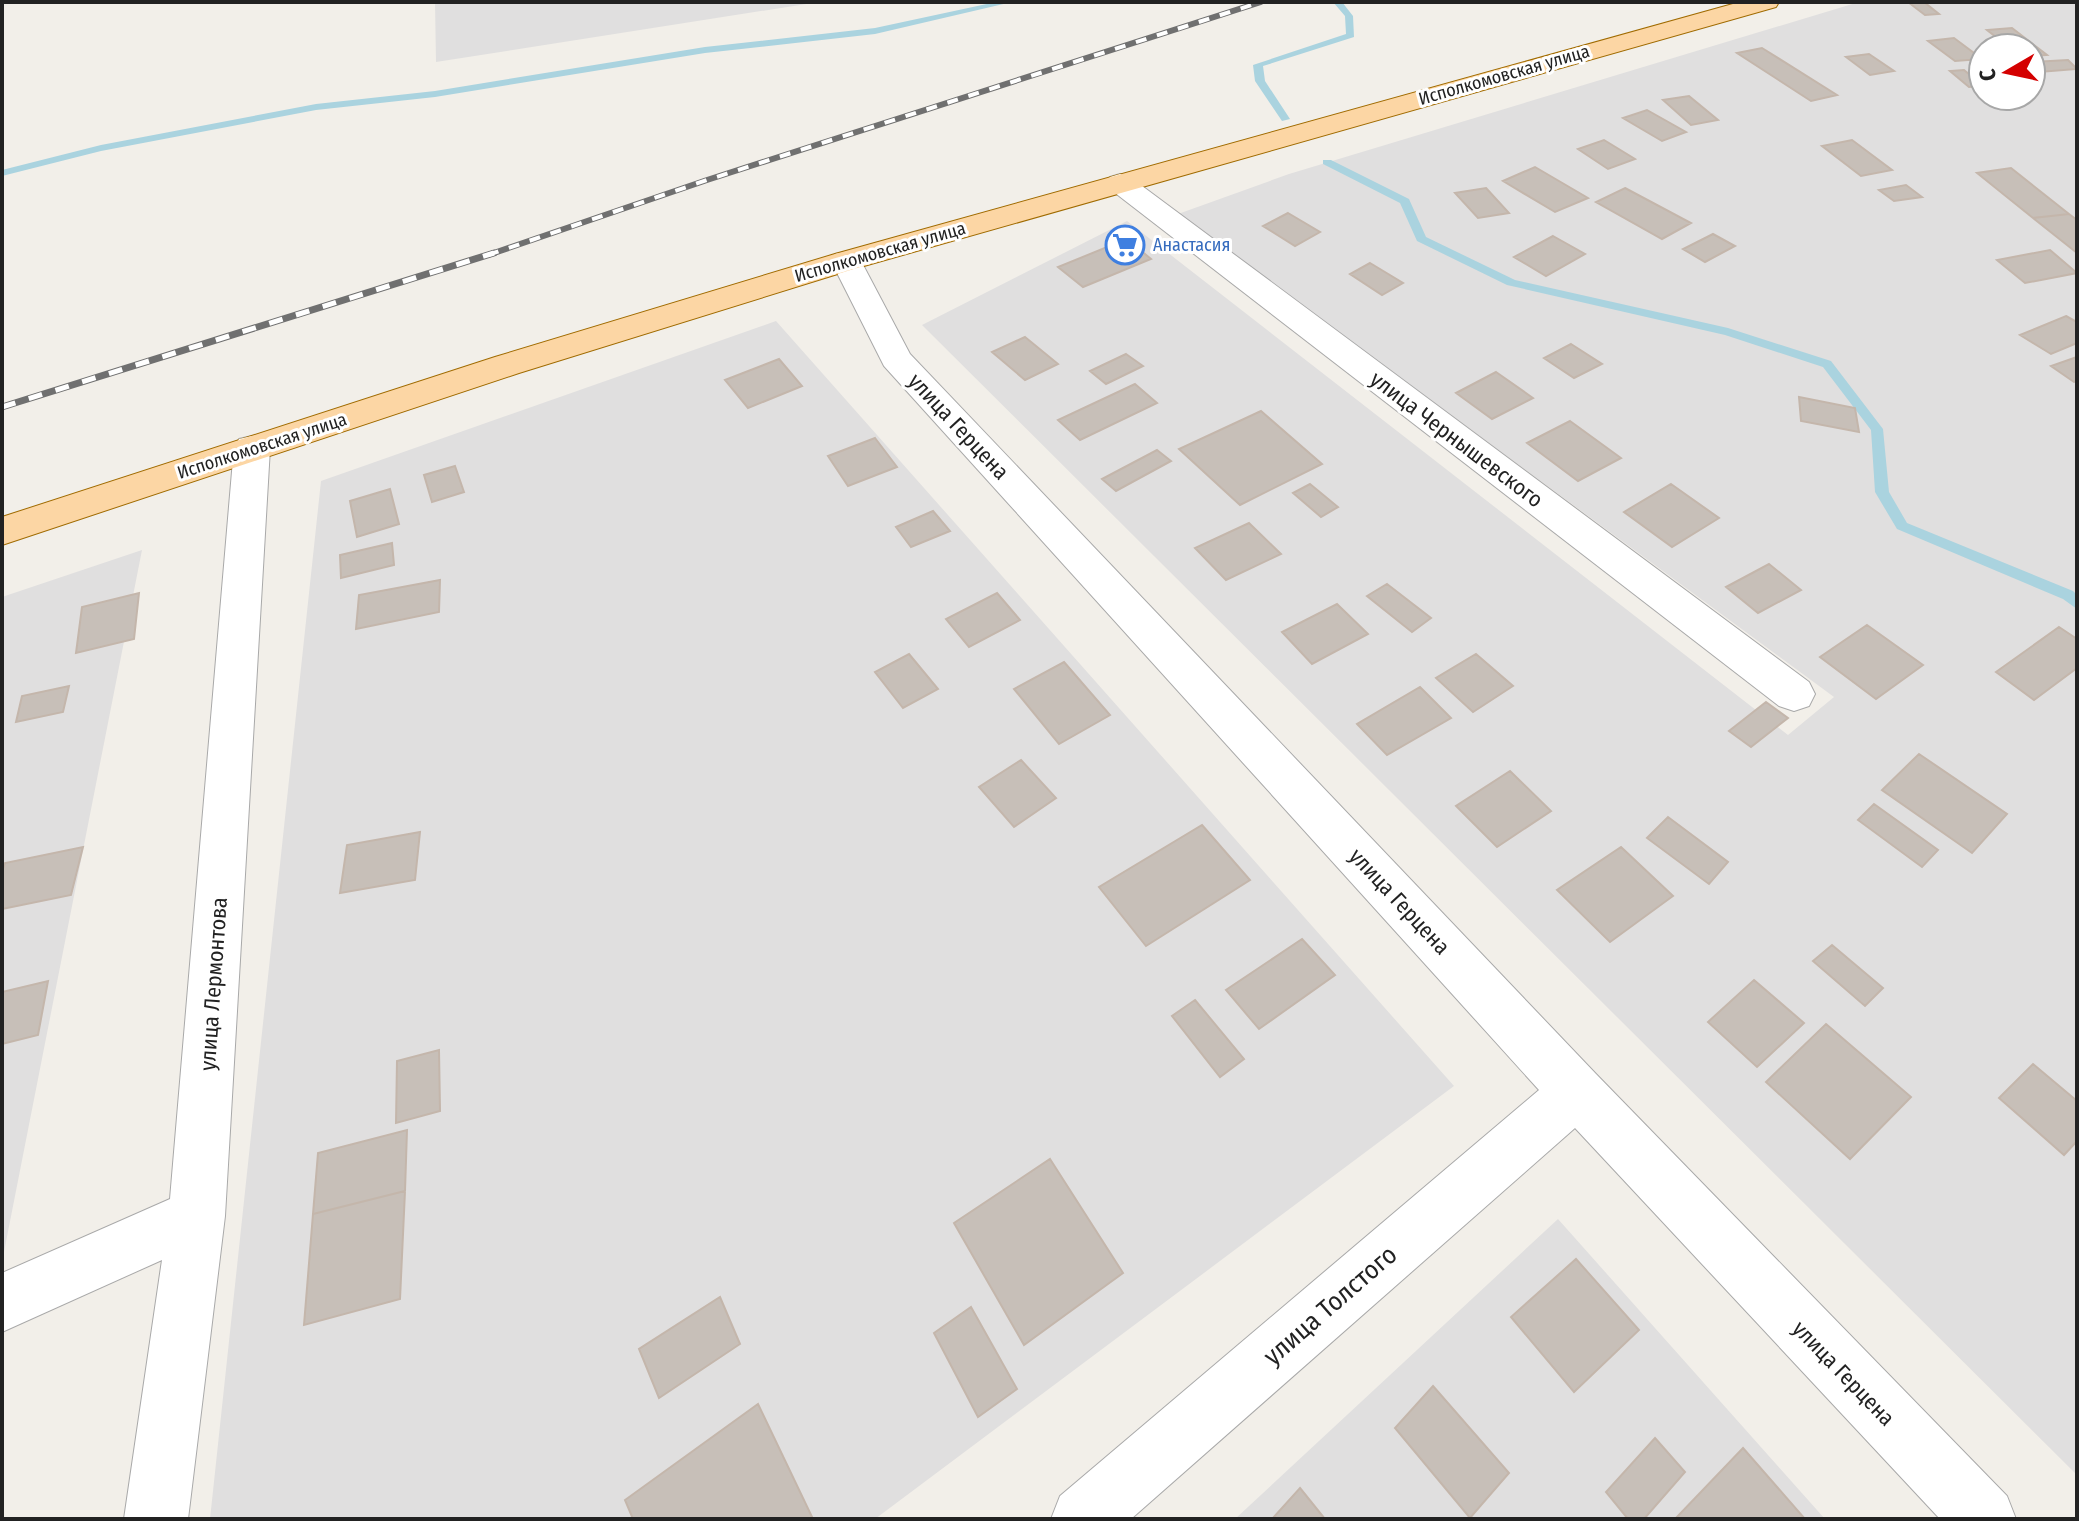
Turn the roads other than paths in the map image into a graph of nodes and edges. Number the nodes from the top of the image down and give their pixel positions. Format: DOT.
graph roads {
  1 [pos="1767,2"];
  2 [pos="1120,183"];
  3 [pos="846,261"];
  4 [pos="252,448"];
  5 [pos="2,531"];
  6 [pos="1794,694"];
  7 [pos="1577,1092"];
  8 [pos="197,1216"];
  9 [pos="2,1303"];
  10 [pos="156,1519"];
  11 [pos="1083,1519"];
  12 [pos="1984,1519"];
  1 -- 2 [label="main road, Исполкомовская улица"];
  2 -- 3 [label="main road, Исполкомовская улица"];
  2 -- 6 [label="street, улица Чернышевского"];
  3 -- 4 [label="main road, Исполкомовская улица"];
  3 -- 7 [label="street, улица Герцена"];
  4 -- 5 [label="main road, Исполкомовская улица"];
  4 -- 8 [label="street, улица Лермонтова"];
  7 -- 11 [label="street, улица Толстого"];
  7 -- 12 [label="street, улица Герцена"];
  8 -- 9 [label="street"];
  8 -- 10 [label="street, улица Лермонтова"];
}
